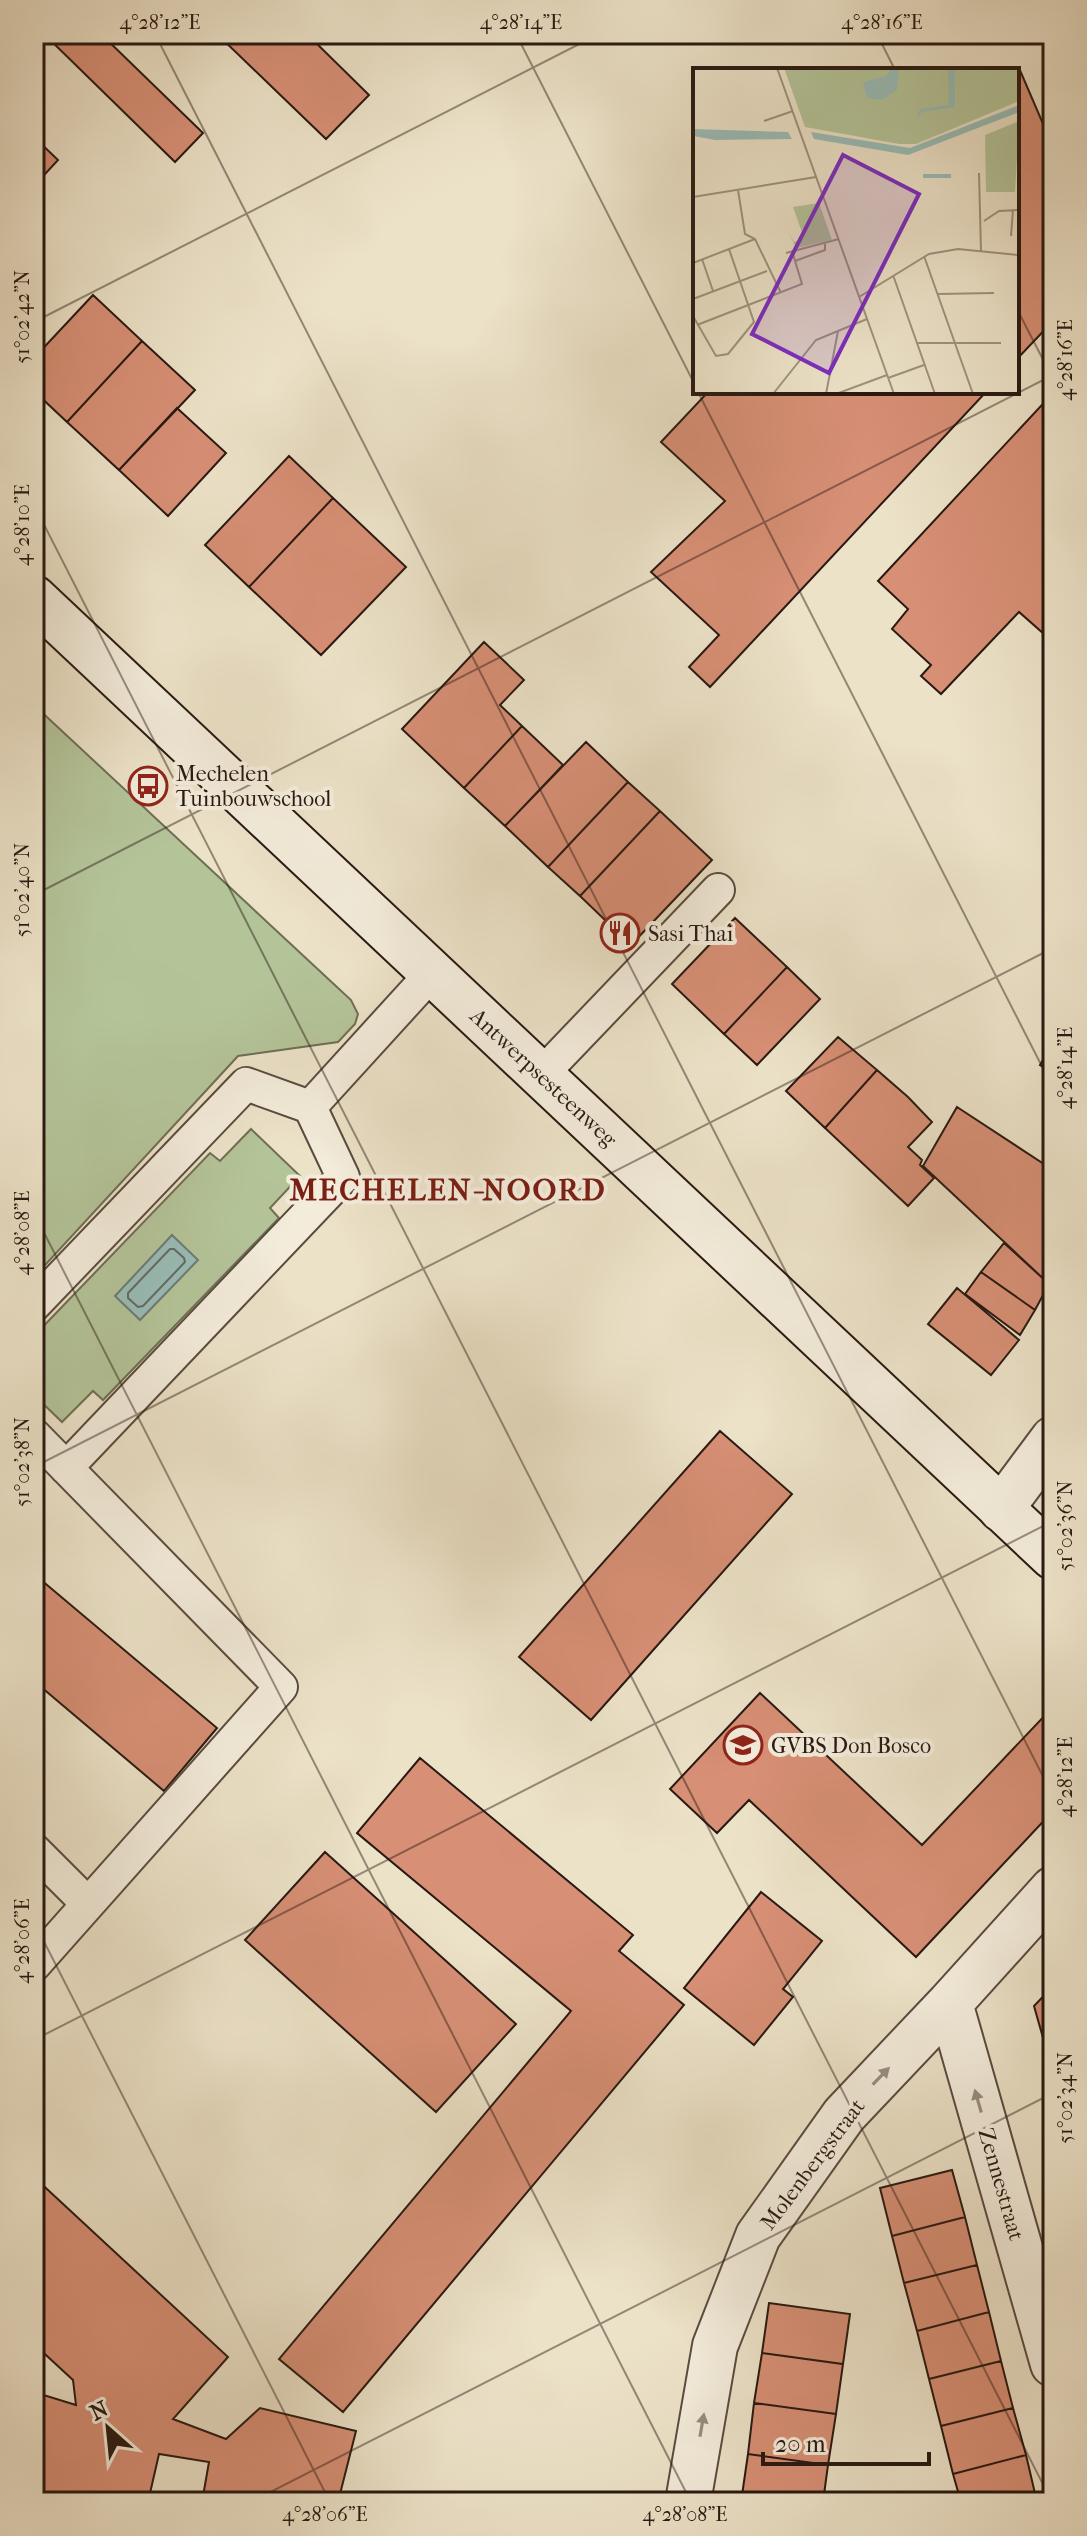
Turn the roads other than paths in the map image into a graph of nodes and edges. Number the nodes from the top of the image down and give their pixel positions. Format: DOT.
graph roads {
  1 [pos="34,598"];
  2 [pos="718,890"];
  3 [pos="433,972"];
  4 [pos="542,1074"];
  5 [pos="310,1107"];
  6 [pos="34,1305"];
  7 [pos="34,1435"];
  8 [pos="1053,1439"];
  9 [pos="66,1468"];
  10 [pos="1001,1509"];
  11 [pos="1053,1557"];
  12 [pos="34,1850"];
  13 [pos="1053,1889"];
  14 [pos="88,1904"];
  15 [pos="34,1965"];
  16 [pos="950,2003"];
  17 [pos="1053,2364"];
  18 [pos="688,2502"];
  1 -- 3 [label="main road, Antwerpsesteenweg"];
  2 -- 4 [label="lane"];
  3 -- 4 [label="main road, Antwerpsesteenweg"];
  3 -- 5 [label="lane"];
  4 -- 10 [label="main road, Antwerpsesteenweg"];
  5 -- 6 [label="lane"];
  5 -- 9 [label="lane"];
  7 -- 9 [label="lane"];
  8 -- 10 [label="main road"];
  9 -- 14 [label="lane"];
  10 -- 11 [label="main road, Antwerpsesteenweg"];
  12 -- 14 [label="lane"];
  13 -- 16 [label="main road, Molenbergstraat"];
  14 -- 15 [label="lane"];
  17 -- 16 [label="main road, Zennestraat, one-way"];
  18 -- 16 [label="main road, Molenbergstraat, one-way"];
}
